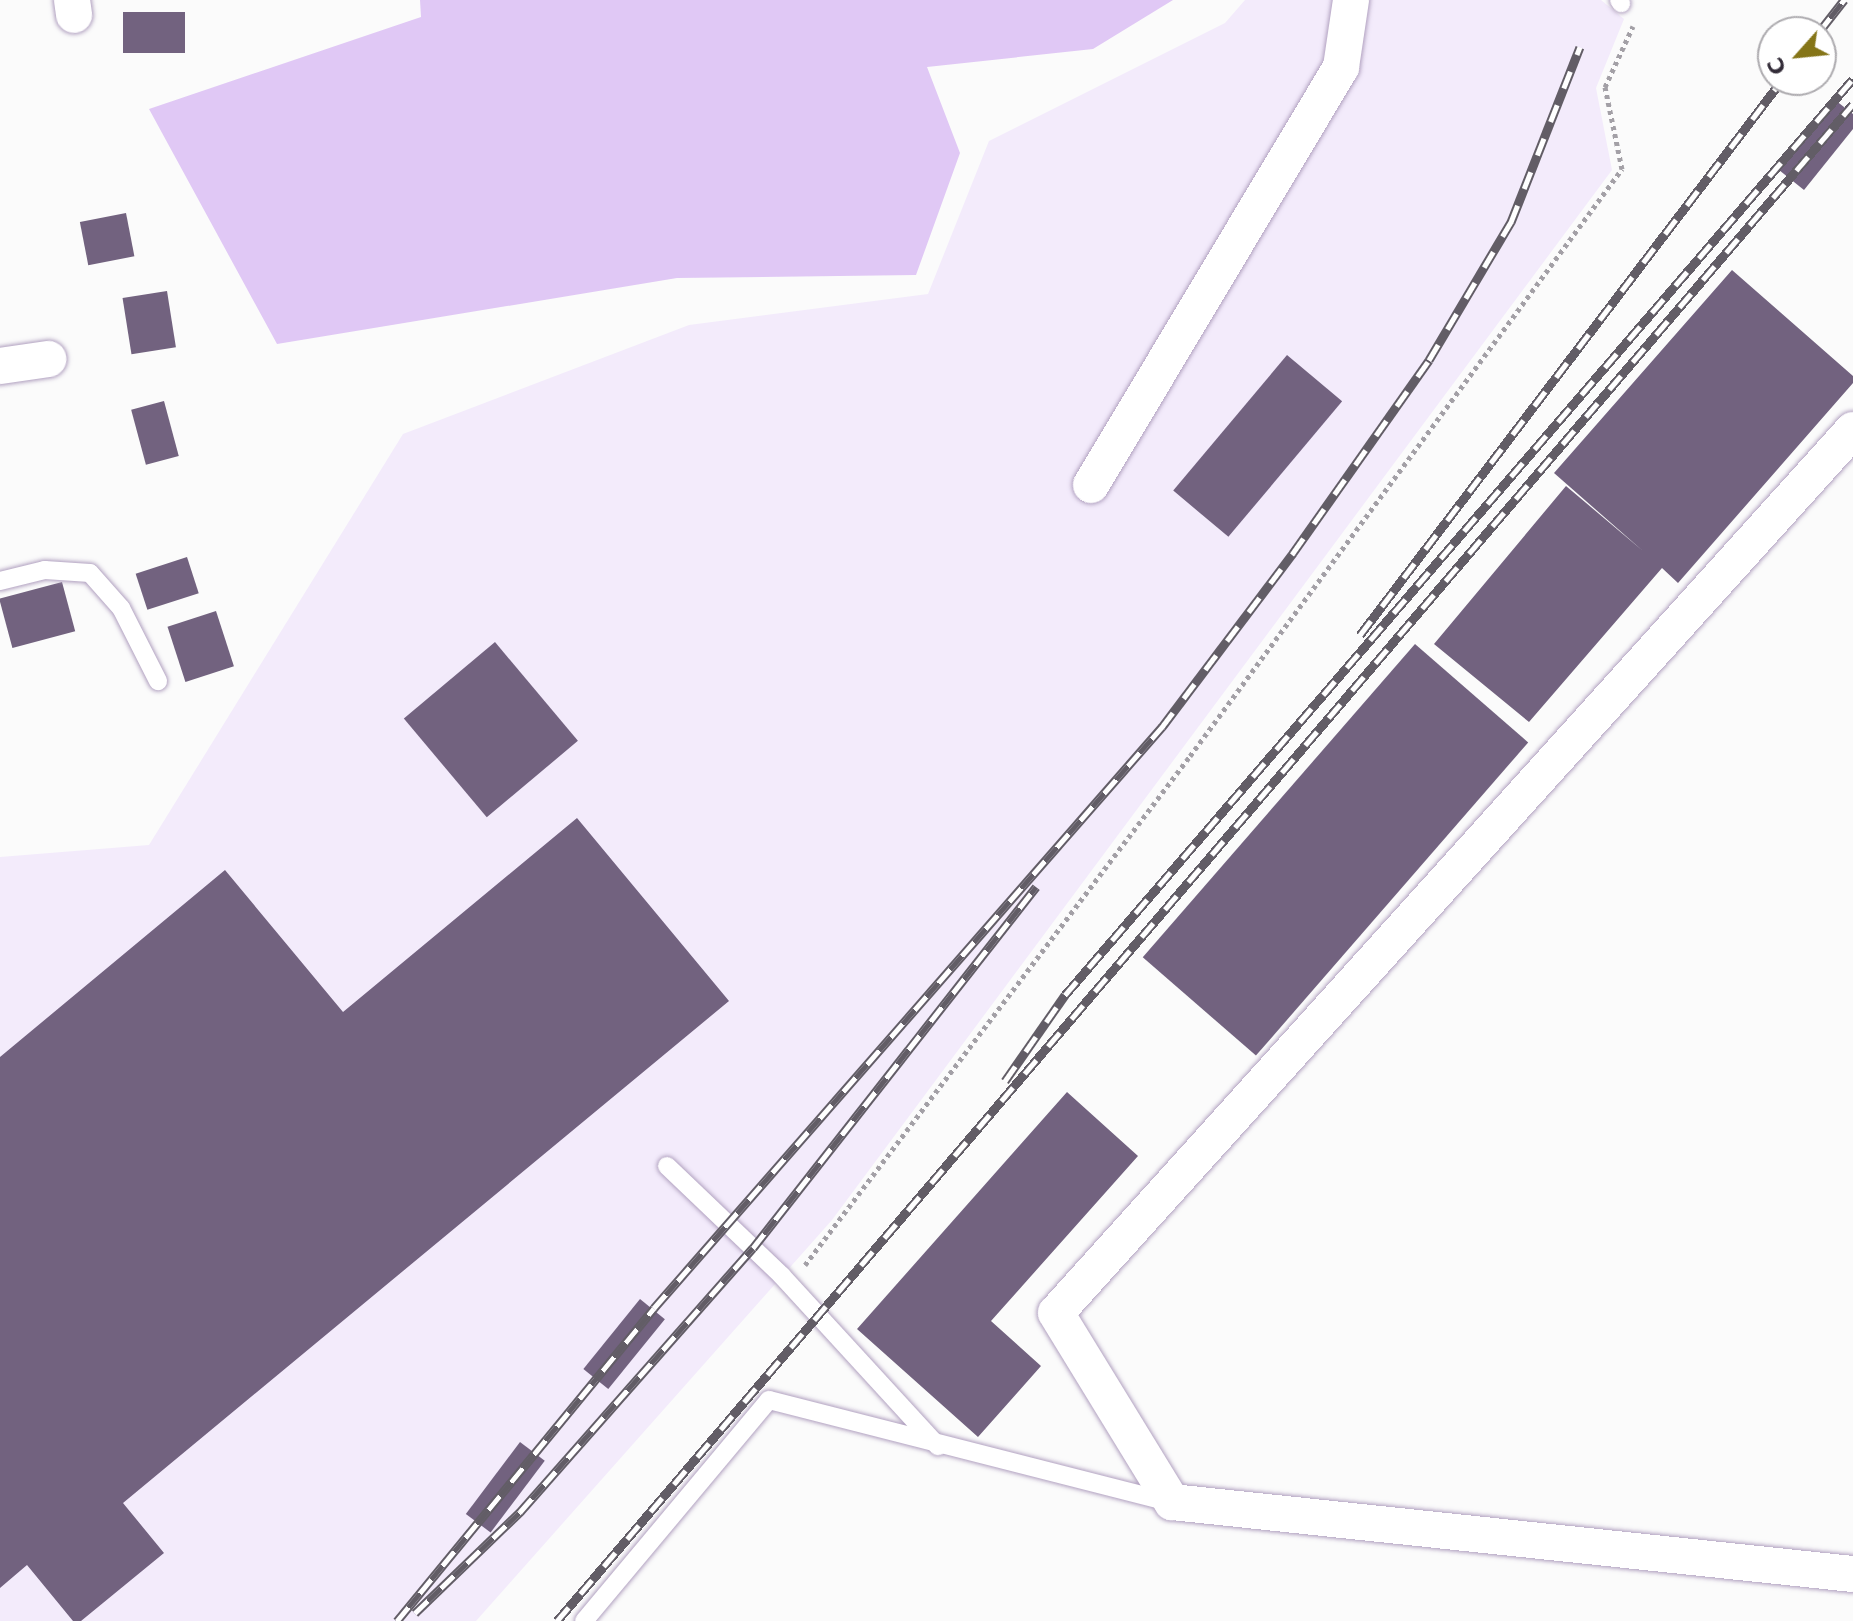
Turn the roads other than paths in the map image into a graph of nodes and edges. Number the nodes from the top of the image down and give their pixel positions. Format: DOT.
graph roads {
  1 [pos="1351,0"];
  2 [pos="48,359"];
  3 [pos="0,366"];
  4 [pos="1853,430"];
  5 [pos="1091,485"];
  6 [pos="0,581"];
  7 [pos="158,681"];
  8 [pos="667,1166"];
  9 [pos="938,1446"];
  10 [pos="1172,1502"];
  11 [pos="1853,1574"];
  12 [pos="584,1621"];
  1 -- 5 [label="street"];
  2 -- 3 [label="street"];
  4 -- 10 [label="street"];
  6 -- 7 [label="lane"];
  8 -- 9 [label="lane"];
  9 -- 10 [label="lane"];
  9 -- 12 [label="lane"];
  10 -- 11 [label="street"];
}
